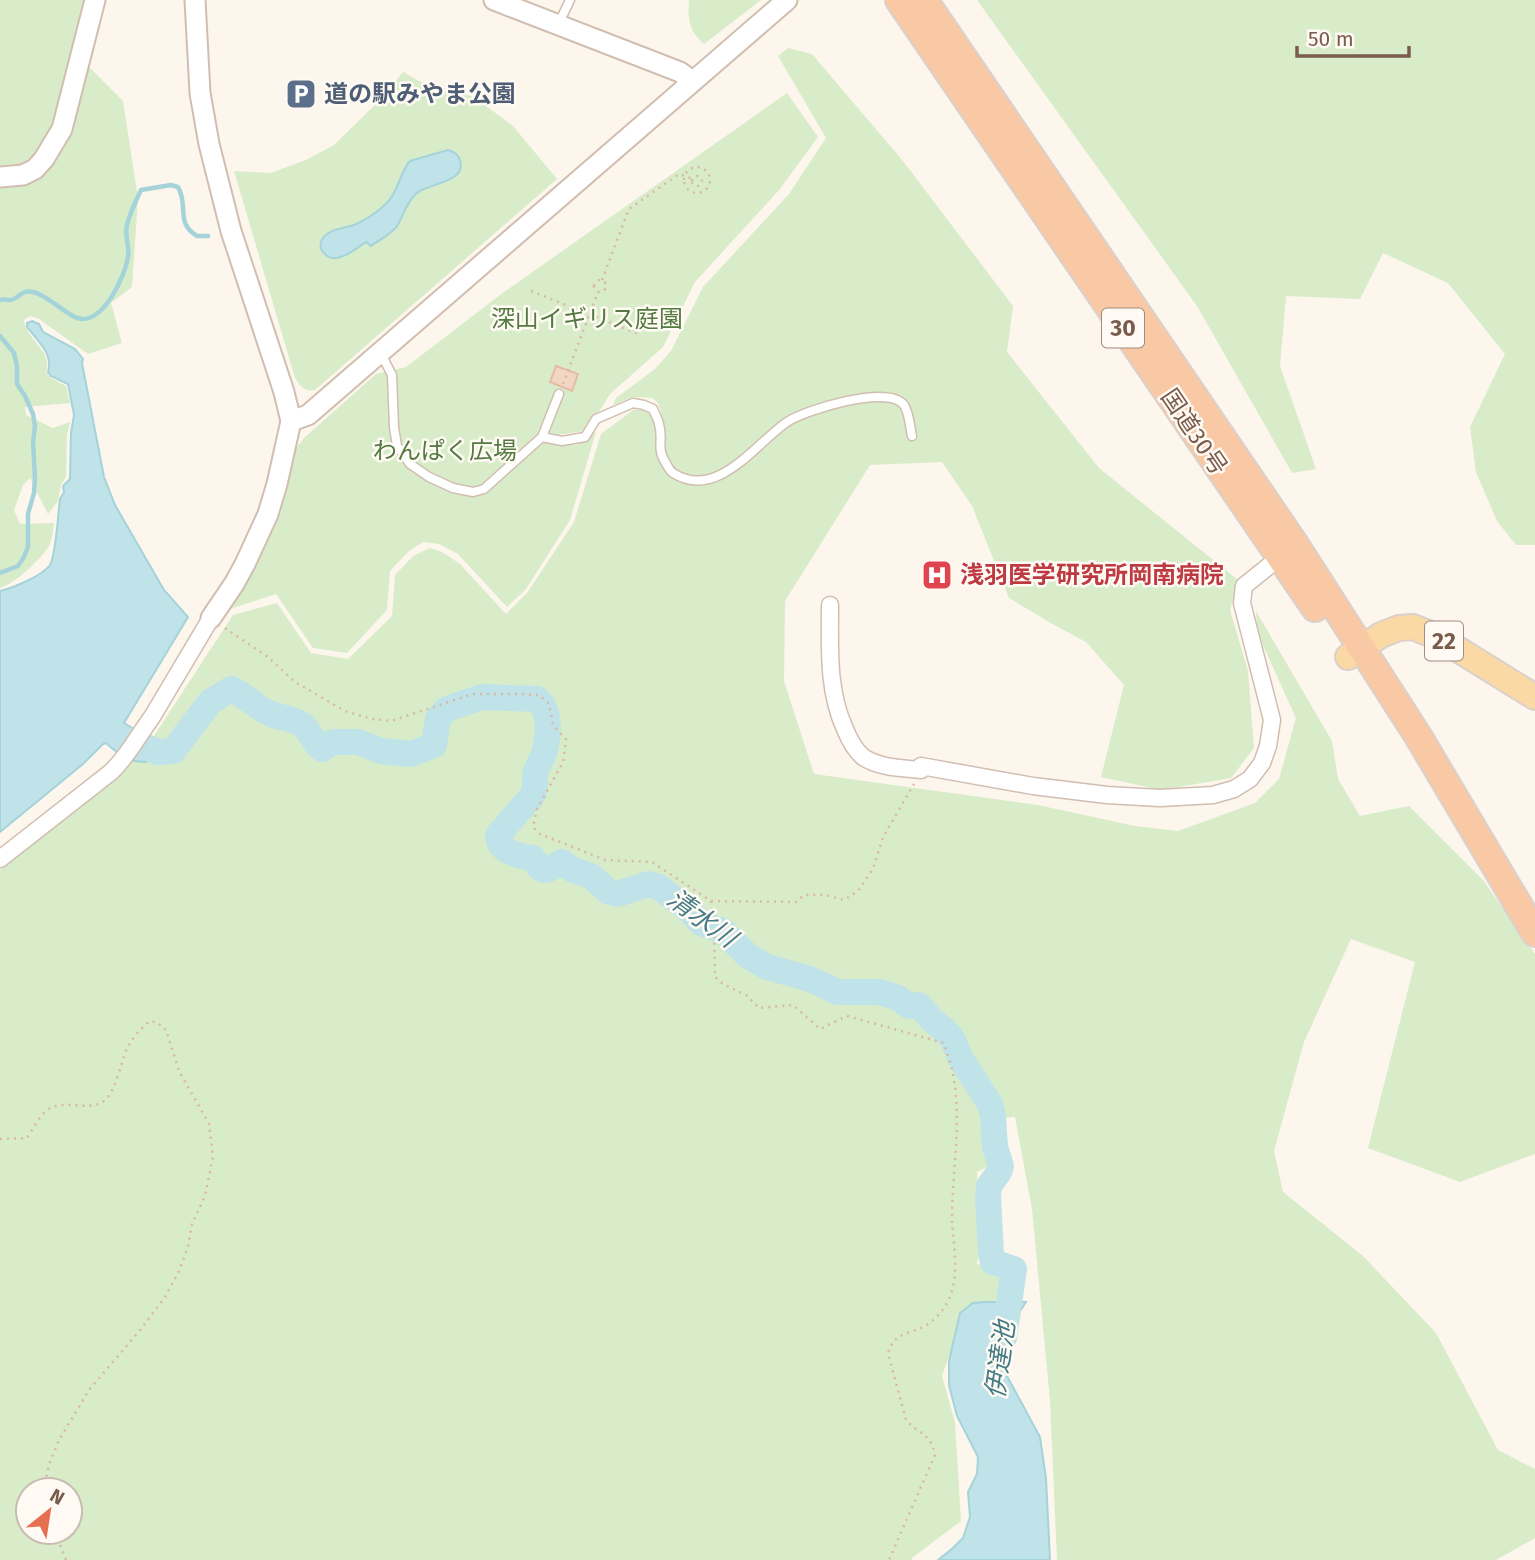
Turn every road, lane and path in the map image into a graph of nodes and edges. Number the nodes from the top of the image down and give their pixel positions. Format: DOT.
graph roads {
  1 [pos="95,0"];
  2 [pos="195,0"];
  3 [pos="494,0"];
  4 [pos="570,0"];
  5 [pos="787,0"];
  6 [pos="899,0"];
  7 [pos="924,0"];
  8 [pos="558,24"];
  9 [pos="692,81"];
  10 [pos="685,176"];
  11 [pos="0,177"];
  12 [pos="693,179"];
  13 [pos="602,280"];
  14 [pos="531,291"];
  15 [pos="598,292"];
  16 [pos="589,314"];
  17 [pos="641,335"];
  18 [pos="380,352"];
  19 [pos="559,394"];
  20 [pos="291,421"];
  21 [pos="912,436"];
  22 [pos="542,437"];
  23 [pos="1288,552"];
  24 [pos="830,605"];
  25 [pos="211,618"];
  26 [pos="1354,652"];
  27 [pos="1535,697"];
  28 [pos="921,770"];
  29 [pos="0,859"];
  30 [pos="711,901"];
  31 [pos="1535,933"];
  32 [pos="0,1139"];
  33 [pos="46,1476"];
  34 [pos="889,1560"];
  1 -- 11 [label="street"];
  2 -- 20 [label="street"];
  3 -- 8 [label="street"];
  4 -- 8 [label="lane"];
  5 -- 9 [label="street"];
  6 -- 23 [label="highway, 国道30号 / 30"];
  7 -- 23 [label="highway, 国道30号 / 30"];
  8 -- 9 [label="street"];
  9 -- 18 [label="street"];
  10 -- 10 [label="path"];
  10 -- 12 [label="path"];
  10 -- 13 [label="path"];
  13 -- 15 [label="path"];
  13 -- 15 [label="path"];
  14 -- 16 [label="path"];
  15 -- 16 [label="path"];
  16 -- 17 [label="path"];
  16 -- 19 [label="path"];
  18 -- 20 [label="street"];
  18 -- 22 [label="lane"];
  19 -- 22 [label="lane"];
  20 -- 25 [label="street"];
  21 -- 22 [label="lane"];
  23 -- 26 [label="highway, 国道30号 / 30"];
  23 -- 28 [label="street"];
  24 -- 28 [label="street"];
  25 -- 29 [label="street"];
  25 -- 30 [label="path"];
  26 -- 27 [label="main road, 22"];
  26 -- 31 [label="highway, 国道30号 / 30"];
  28 -- 30 [label="path"];
  30 -- 34 [label="path"];
  32 -- 33 [label="path"];
}
